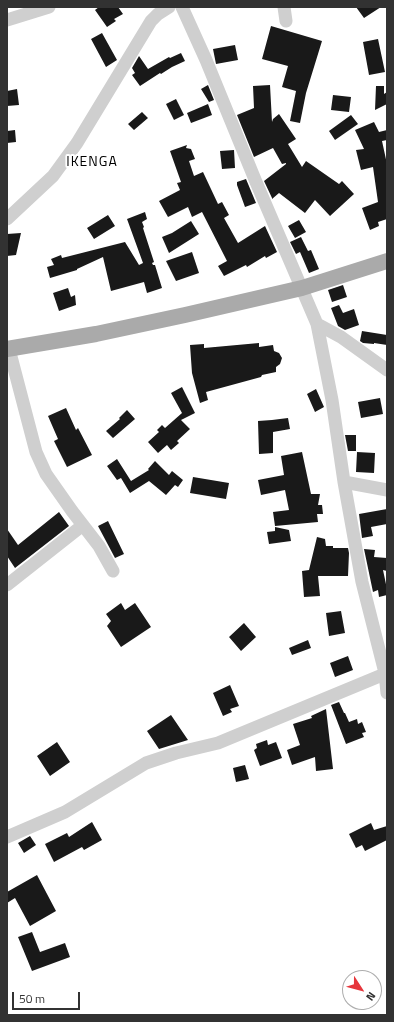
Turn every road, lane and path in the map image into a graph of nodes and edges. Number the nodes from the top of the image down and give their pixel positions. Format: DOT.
graph roads {
  1 [pos="49,7"];
  2 [pos="169,7"];
  3 [pos="182,7"];
  4 [pos="284,7"];
  5 [pos="7,20"];
  6 [pos="286,22"];
  7 [pos="7,219"];
  8 [pos="387,261"];
  9 [pos="302,288"];
  10 [pos="318,324"];
  11 [pos="8,349"];
  12 [pos="387,370"];
  13 [pos="344,482"];
  14 [pos="387,490"];
  15 [pos="83,525"];
  16 [pos="113,571"];
  17 [pos="7,586"];
  18 [pos="386,673"];
  19 [pos="387,692"];
  20 [pos="7,837"];
  1 -- 5 [label="street"];
  2 -- 7 [label="street"];
  3 -- 9 [label="street"];
  4 -- 6 [label="street"];
  8 -- 9 [label="main road"];
  9 -- 10 [label="street"];
  9 -- 11 [label="main road"];
  10 -- 12 [label="street"];
  10 -- 13 [label="street"];
  11 -- 15 [label="street"];
  13 -- 14 [label="street"];
  13 -- 18 [label="street"];
  15 -- 16 [label="street"];
  15 -- 17 [label="street"];
  18 -- 19 [label="street"];
  18 -- 20 [label="street"];
}
